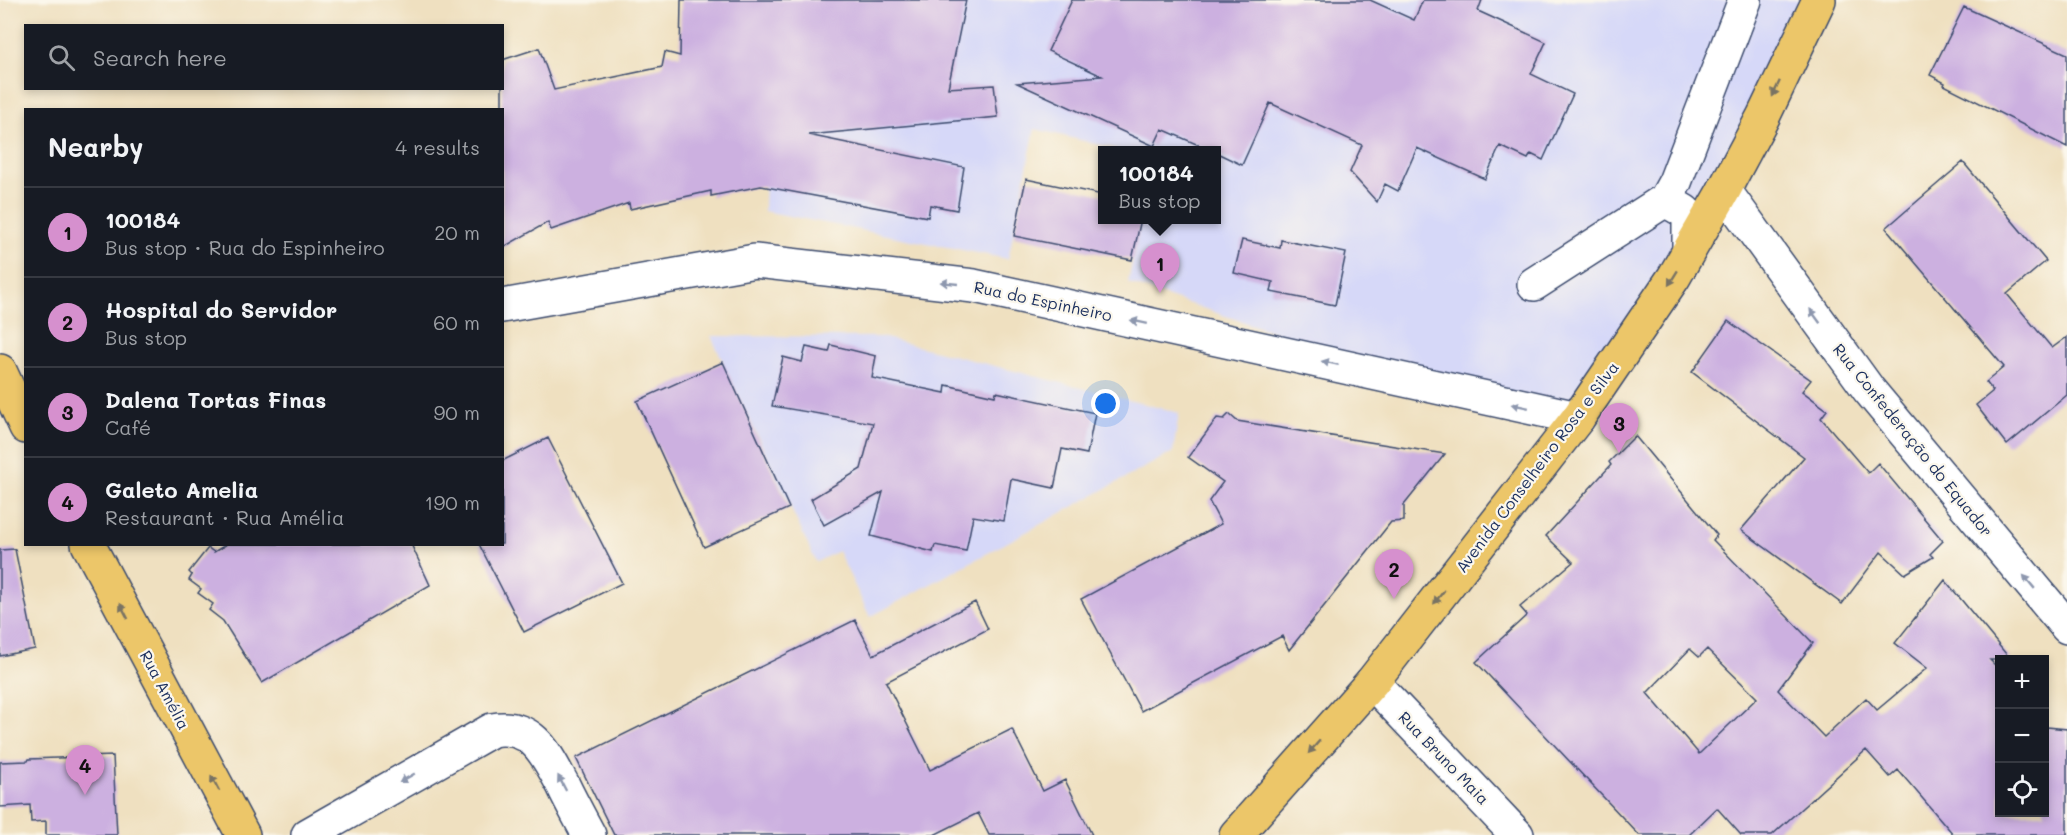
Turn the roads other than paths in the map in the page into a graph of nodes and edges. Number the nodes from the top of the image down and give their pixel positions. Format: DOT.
graph roads {
  1 [pos="1745,0"];
  2 [pos="1819,0"];
  3 [pos="1730,179"];
  4 [pos="1670,191"];
  5 [pos="1689,250"];
  6 [pos="1534,284"];
  7 [pos="504,306"];
  8 [pos="0,372"];
  9 [pos="16,411"];
  10 [pos="1578,418"];
  11 [pos="89,546"];
  12 [pos="2067,627"];
  13 [pos="1372,682"];
  14 [pos="243,835"];
  15 [pos="308,835"];
  16 [pos="589,835"];
  17 [pos="1236,835"];
  18 [pos="1517,835"];
  1 -- 4 [label="street"];
  2 -- 3 [label="main road, Avenida Conselheiro Rosa e Silva, one-way"];
  3 -- 4 [label="street"];
  3 -- 5 [label="main road, Avenida Conselheiro Rosa e Silva"];
  12 -- 3 [label="street, Rua Confederação do Equador, one-way"];
  4 -- 5 [label="street"];
  4 -- 6 [label="street"];
  5 -- 10 [label="main road, Avenida Conselheiro Rosa e Silva, one-way"];
  10 -- 7 [label="street, Rua do Espinheiro, one-way"];
  8 -- 9 [label="main road"];
  10 -- 13 [label="main road, Avenida Conselheiro Rosa e Silva, one-way"];
  14 -- 11 [label="main road, Rua Amélia, one-way"];
  13 -- 17 [label="main road, Avenida Conselheiro Rosa e Silva, one-way"];
  13 -- 18 [label="street, Rua Bruno Maia"];
  16 -- 15 [label="street, one-way"];
}
